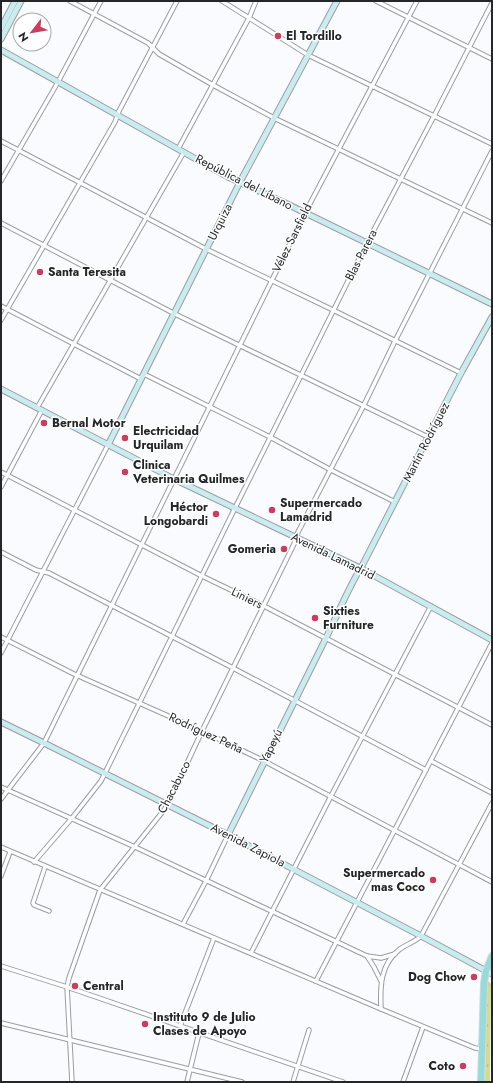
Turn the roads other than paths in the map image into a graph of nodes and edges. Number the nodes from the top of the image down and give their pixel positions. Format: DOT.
graph roads {
  1 [pos="15,1"];
  2 [pos="21,1"];
  3 [pos="70,1"];
  4 [pos="101,1"];
  5 [pos="177,1"];
  6 [pos="222,1"];
  7 [pos="256,1"];
  8 [pos="338,1"];
  9 [pos="376,1"];
  10 [pos="417,1"];
  11 [pos="492,3"];
  12 [pos="94,14"];
  13 [pos="408,17"];
  14 [pos="249,18"];
  15 [pos="1,28"];
  16 [pos="1,39"];
  17 [pos="153,47"];
  18 [pos="469,47"];
  19 [pos="1,50"];
  20 [pos="308,55"];
  21 [pos="492,59"];
  22 [pos="58,82"];
  23 [pos="213,85"];
  24 [pos="372,86"];
  25 [pos="117,116"];
  26 [pos="434,116"];
  27 [pos="274,118"];
  28 [pos="1,141"];
  29 [pos="492,144"];
  30 [pos="178,149"];
  31 [pos="338,149"];
  32 [pos="19,150"];
  33 [pos="492,151"];
  34 [pos="184,152"];
  35 [pos="401,178"];
  36 [pos="1,181"];
  37 [pos="240,182"];
  38 [pos="80,183"];
  39 [pos="463,208"];
  40 [pos="305,213"];
  41 [pos="146,218"];
  42 [pos="1,223"];
  43 [pos="492,223"];
  44 [pos="367,243"];
  45 [pos="44,246"];
  46 [pos="206,249"];
  47 [pos="429,274"];
  48 [pos="110,280"];
  49 [pos="272,280"];
  50 [pos="492,304"];
  51 [pos="1,306"];
  52 [pos="7,309"];
  53 [pos="333,310"];
  54 [pos="174,314"];
  55 [pos="492,317"];
  56 [pos="1,320"];
  57 [pos="395,341"];
  58 [pos="75,344"];
  59 [pos="240,346"];
  60 [pos="461,373"];
  61 [pos="301,375"];
  62 [pos="143,376"];
  63 [pos="1,389"];
  64 [pos="210,406"];
  65 [pos="364,406"];
  66 [pos="40,409"];
  67 [pos="270,437"];
  68 [pos="428,437"];
  69 [pos="108,445"];
  70 [pos="331,470"];
  71 [pos="1,472"];
  72 [pos="7,475"];
  73 [pos="174,479"];
  74 [pos="1,487"];
  75 [pos="395,502"];
  76 [pos="235,508"];
  77 [pos="74,510"];
  78 [pos="296,537"];
  79 [pos="142,544"];
  80 [pos="1,552"];
  81 [pos="360,568"];
  82 [pos="43,571"];
  83 [pos="202,576"];
  84 [pos="112,606"];
  85 [pos="264,606"];
  86 [pos="431,606"];
  87 [pos="1,637"];
  88 [pos="172,637"];
  89 [pos="326,638"];
  90 [pos="7,640"];
  91 [pos="492,641"];
  92 [pos="1,653"];
  93 [pos="233,668"];
  94 [pos="77,675"];
  95 [pos="395,675"];
  96 [pos="294,701"];
  97 [pos="139,703"];
  98 [pos="458,708"];
  99 [pos="1,722"];
  100 [pos="492,725"];
  101 [pos="202,731"];
  102 [pos="362,737"];
  103 [pos="44,742"];
  104 [pos="264,761"];
  105 [pos="430,761"];
  106 [pos="426,770"];
  107 [pos="107,771"];
  108 [pos="1,787"];
  109 [pos="8,790"];
  110 [pos="492,793"];
  111 [pos="331,796"];
  112 [pos="1,799"];
  113 [pos="492,803"];
  114 [pos="168,804"];
  115 [pos="72,818"];
  116 [pos="395,830"];
  117 [pos="228,835"];
  118 [pos="1,847"];
  119 [pos="135,847"];
  120 [pos="10,852"];
  121 [pos="34,862"];
  122 [pos="459,864"];
  123 [pos="45,867"];
  124 [pos="293,869"];
  125 [pos="1,876"];
  126 [pos="206,881"];
  127 [pos="492,882"];
  128 [pos="100,890"];
  129 [pos="357,902"];
  130 [pos="49,911"];
  131 [pos="271,912"];
  132 [pos="183,924"];
  133 [pos="421,936"];
  134 [pos="214,938"];
  135 [pos="336,942"];
  136 [pos="251,953"];
  137 [pos="394,954"];
  138 [pos="367,956"];
  139 [pos="492,956"];
  140 [pos="1,966"];
  141 [pos="486,971"];
  142 [pos="492,974"];
  143 [pos="316,981"];
  144 [pos="381,981"];
  145 [pos="67,987"];
  146 [pos="381,1009"];
  147 [pos="1,1024"];
  148 [pos="180,1026"];
  149 [pos="423,1027"];
  150 [pos="309,1030"];
  151 [pos="199,1033"];
  152 [pos="70,1041"];
  153 [pos="482,1049"];
  154 [pos="298,1067"];
  155 [pos="190,1069"];
  156 [pos="72,1082"];
  157 [pos="187,1082"];
  158 [pos="242,1082"];
  159 [pos="293,1082"];
  160 [pos="343,1082"];
  161 [pos="403,1082"];
  162 [pos="481,1082"];
  1 -- 15 [label="street"];
  2 -- 16 [label="street"];
  3 -- 12 [label="street"];
  4 -- 12 [label="street"];
  5 -- 17 [label="street"];
  6 -- 14 [label="street"];
  7 -- 14 [label="street"];
  8 -- 20 [label="street, Urquiza"];
  9 -- 13 [label="street"];
  10 -- 13 [label="street, Vélez Sarsfield"];
  11 -- 18 [label="street, Blas Parera"];
  12 -- 17 [label="street"];
  12 -- 22 [label="street"];
  13 -- 18 [label="street"];
  13 -- 24 [label="street, Vélez Sarsfield"];
  14 -- 20 [label="street"];
  14 -- 23 [label="street"];
  17 -- 23 [label="street"];
  17 -- 25 [label="street"];
  18 -- 21 [label="street"];
  18 -- 26 [label="street, Blas Parera"];
  19 -- 22 [label="street, República del Líbano"];
  20 -- 24 [label="street"];
  20 -- 27 [label="street, Urquiza"];
  22 -- 25 [label="street, República del Líbano"];
  22 -- 32 [label="street"];
  23 -- 27 [label="street"];
  23 -- 30 [label="street"];
  24 -- 26 [label="street"];
  24 -- 31 [label="street, Vélez Sarsfield"];
  25 -- 30 [label="street, República del Líbano"];
  25 -- 38 [label="street"];
  26 -- 29 [label="street"];
  26 -- 35 [label="street, Blas Parera"];
  27 -- 31 [label="street"];
  27 -- 37 [label="street, Urquiza"];
  28 -- 32 [label="street"];
  30 -- 34 [label="street, República del Líbano"];
  31 -- 35 [label="street"];
  31 -- 40 [label="street, Vélez Sarsfield"];
  32 -- 36 [label="street"];
  32 -- 38 [label="street"];
  33 -- 39 [label="street, Chacabuco"];
  34 -- 37 [label="street, República del Líbano"];
  34 -- 41 [label="street"];
  35 -- 39 [label="street"];
  35 -- 44 [label="street, Blas Parera"];
  37 -- 40 [label="street, República del Líbano"];
  37 -- 46 [label="street, Urquiza"];
  38 -- 41 [label="street"];
  38 -- 45 [label="street"];
  39 -- 43 [label="street"];
  39 -- 47 [label="street, Chacabuco"];
  40 -- 44 [label="street, República del Líbano"];
  40 -- 49 [label="street, Vélez Sarsfield"];
  41 -- 46 [label="street"];
  41 -- 48 [label="street"];
  42 -- 45 [label="street"];
  44 -- 47 [label="street, República del Líbano"];
  44 -- 53 [label="street, Blas Parera"];
  45 -- 48 [label="street"];
  45 -- 52 [label="street"];
  46 -- 49 [label="street"];
  46 -- 54 [label="street, Urquiza"];
  47 -- 50 [label="street, República del Líbano"];
  47 -- 57 [label="street, Chacabuco"];
  48 -- 54 [label="street"];
  48 -- 58 [label="street"];
  49 -- 53 [label="street"];
  49 -- 59 [label="street, Vélez Sarsfield"];
  51 -- 52 [label="street"];
  52 -- 56 [label="street"];
  52 -- 58 [label="street"];
  53 -- 57 [label="street"];
  53 -- 61 [label="street, Blas Parera"];
  54 -- 59 [label="street"];
  54 -- 62 [label="street, Urquiza"];
  55 -- 60 [label="street, Martín Rodríguez"];
  57 -- 60 [label="street"];
  57 -- 65 [label="street, Chacabuco"];
  58 -- 62 [label="street"];
  58 -- 66 [label="street"];
  59 -- 61 [label="street"];
  59 -- 64 [label="street, Vélez Sarsfield"];
  60 -- 68 [label="street, Martín Rodríguez"];
  61 -- 65 [label="street"];
  61 -- 67 [label="street, Blas Parera"];
  62 -- 64 [label="street"];
  62 -- 69 [label="street, Urquiza"];
  63 -- 66 [label="street, Avenida Lamadrid"];
  64 -- 67 [label="street"];
  64 -- 73 [label="street, Vélez Sarsfield"];
  65 -- 68 [label="street"];
  65 -- 70 [label="street, Chacabuco"];
  66 -- 69 [label="street, Avenida Lamadrid"];
  66 -- 72 [label="street"];
  67 -- 70 [label="street"];
  67 -- 76 [label="street, Blas Parera"];
  68 -- 75 [label="street, Martín Rodríguez"];
  69 -- 73 [label="street, Avenida Lamadrid"];
  69 -- 77 [label="street"];
  70 -- 75 [label="street"];
  70 -- 78 [label="street, Chacabuco"];
  71 -- 72 [label="street, Liniers"];
  72 -- 74 [label="street"];
  72 -- 77 [label="street, Liniers"];
  73 -- 76 [label="street, Avenida Lamadrid"];
  73 -- 79 [label="street, Vélez Sarsfield"];
  75 -- 81 [label="street, Martín Rodríguez"];
  76 -- 78 [label="street, Avenida Lamadrid"];
  76 -- 83 [label="street, Blas Parera"];
  77 -- 79 [label="street, Liniers"];
  77 -- 82 [label="street"];
  78 -- 81 [label="street, Avenida Lamadrid"];
  78 -- 85 [label="street, Chacabuco"];
  79 -- 83 [label="street, Liniers"];
  79 -- 84 [label="street, Vélez Sarsfield"];
  80 -- 82 [label="street"];
  81 -- 86 [label="street, Avenida Lamadrid"];
  81 -- 89 [label="street, Yapeyú"];
  82 -- 84 [label="street"];
  82 -- 90 [label="street"];
  83 -- 85 [label="street, Liniers"];
  83 -- 88 [label="street, Blas Parera"];
  84 -- 88 [label="street"];
  84 -- 94 [label="street, Vélez Sarsfield"];
  85 -- 89 [label="street, Liniers"];
  85 -- 93 [label="street, Chacabuco"];
  86 -- 91 [label="street, Avenida Lamadrid"];
  86 -- 95 [label="street"];
  87 -- 90 [label="street, Rodríguez Peña"];
  88 -- 93 [label="street"];
  88 -- 97 [label="street, Blas Parera"];
  89 -- 95 [label="street, Liniers"];
  89 -- 96 [label="street, Yapeyú"];
  90 -- 92 [label="street"];
  90 -- 94 [label="street, Rodríguez Peña"];
  91 -- 98 [label="street"];
  93 -- 96 [label="street"];
  93 -- 101 [label="street, Chacabuco"];
  94 -- 97 [label="street, Rodríguez Peña"];
  94 -- 103 [label="street, Vélez Sarsfield"];
  95 -- 98 [label="street, Liniers"];
  95 -- 102 [label="street"];
  96 -- 102 [label="street"];
  96 -- 104 [label="street, Yapeyú"];
  97 -- 101 [label="street, Rodríguez Peña"];
  97 -- 107 [label="street, Blas Parera"];
  98 -- 100 [label="street, Liniers"];
  98 -- 105 [label="street"];
  99 -- 103 [label="street, Avenida Zapiola"];
  101 -- 104 [label="street, Rodríguez Peña"];
  101 -- 114 [label="street, Chacabuco"];
  102 -- 106 [label="street"];
  102 -- 111 [label="street"];
  103 -- 107 [label="street, Avenida Zapiola"];
  103 -- 109 [label="street, Vélez Sarsfield"];
  104 -- 111 [label="street, Rodríguez Peña"];
  104 -- 117 [label="street, Yapeyú"];
  105 -- 106 [label="street"];
  105 -- 110 [label="street"];
  106 -- 116 [label="street"];
  107 -- 114 [label="street, Avenida Zapiola"];
  107 -- 115 [label="street, Blas Parera"];
  108 -- 109 [label="street"];
  109 -- 112 [label="street, Vélez Sarsfield"];
  109 -- 115 [label="street"];
  111 -- 116 [label="street, Rodríguez Peña"];
  111 -- 124 [label="street"];
  113 -- 122 [label="street"];
  114 -- 117 [label="street, Avenida Zapiola"];
  114 -- 119 [label="street, Chacabuco"];
  115 -- 119 [label="street"];
  115 -- 121 [label="street, Blas Parera"];
  116 -- 122 [label="street, Rodríguez Peña"];
  116 -- 129 [label="street"];
  117 -- 124 [label="street, Avenida Zapiola"];
  117 -- 126 [label="street, Yapeyú"];
  118 -- 120 [label="street"];
  119 -- 126 [label="street"];
  119 -- 128 [label="street, Chacabuco"];
  120 -- 121 [label="street"];
  120 -- 125 [label="street"];
  121 -- 123 [label="street"];
  122 -- 127 [label="street, Rodríguez Peña"];
  122 -- 133 [label="street"];
  123 -- 128 [label="street"];
  123 -- 130 [label="street"];
  124 -- 129 [label="street, Avenida Zapiola"];
  124 -- 131 [label="street"];
  126 -- 131 [label="street"];
  126 -- 132 [label="street, Yapeyú"];
  128 -- 132 [label="street"];
  128 -- 145 [label="street, Chacabuco"];
  129 -- 133 [label="street, Avenida Zapiola"];
  129 -- 135 [label="street"];
  131 -- 135 [label="street"];
  131 -- 136 [label="street"];
  132 -- 134 [label="street"];
  133 -- 137 [label="street"];
  133 -- 141 [label="street, Avenida Zapiola"];
  134 -- 136 [label="street"];
  134 -- 148 [label="street"];
  135 -- 138 [label="street"];
  135 -- 143 [label="street"];
  136 -- 143 [label="street"];
  137 -- 138 [label="street"];
  137 -- 144 [label="street"];
  138 -- 144 [label="street"];
  139 -- 141 [label="main road"];
  140 -- 145 [label="street"];
  141 -- 142 [label="street, Avenida Zapiola"];
  141 -- 153 [label="main road"];
  143 -- 146 [label="street"];
  144 -- 146 [label="street"];
  145 -- 148 [label="street"];
  145 -- 152 [label="street, Chacabuco"];
  146 -- 149 [label="street"];
  147 -- 152 [label="street"];
  148 -- 151 [label="street"];
  149 -- 153 [label="street"];
  149 -- 161 [label="street"];
  150 -- 154 [label="street"];
  151 -- 154 [label="street"];
  151 -- 155 [label="street"];
  152 -- 155 [label="street"];
  152 -- 156 [label="street, Chacabuco"];
  153 -- 162 [label="main road"];
  154 -- 159 [label="street"];
  154 -- 160 [label="street"];
  155 -- 157 [label="street"];
  155 -- 158 [label="street"];
}
